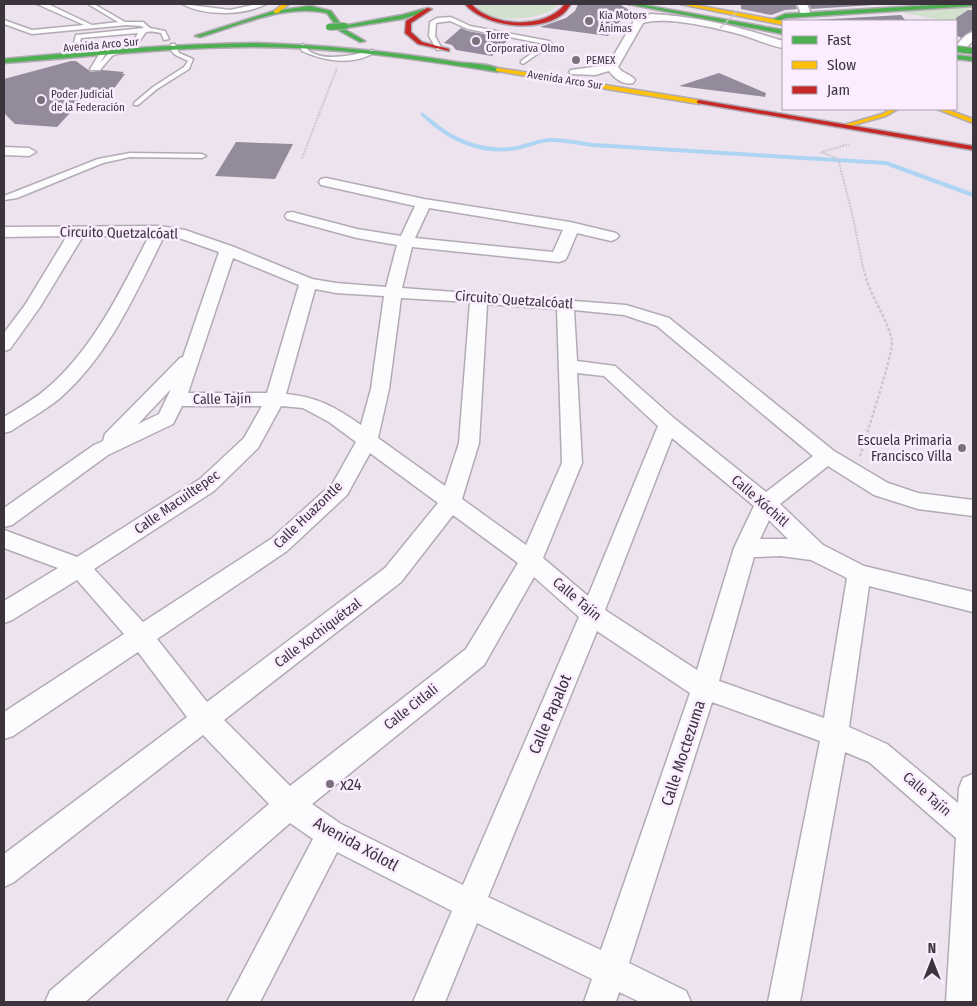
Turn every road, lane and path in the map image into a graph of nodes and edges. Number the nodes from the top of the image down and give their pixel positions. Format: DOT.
graph roads {
  1 [pos="40,4"];
  2 [pos="91,4"];
  3 [pos="185,4"];
  4 [pos="263,4"];
  5 [pos="286,4"];
  6 [pos="468,4"];
  7 [pos="568,4"];
  8 [pos="628,4"];
  9 [pos="672,4"];
  10 [pos="683,4"];
  11 [pos="973,4"];
  12 [pos="252,5"];
  13 [pos="922,5"];
  14 [pos="215,6"];
  15 [pos="428,6"];
  16 [pos="449,6"];
  17 [pos="709,6"];
  18 [pos="878,7"];
  19 [pos="804,9"];
  20 [pos="238,11"];
  21 [pos="273,13"];
  22 [pos="738,17"];
  23 [pos="639,21"];
  24 [pos="4,22"];
  25 [pos="123,23"];
  26 [pos="779,23"];
  27 [pos="257,25"];
  28 [pos="331,25"];
  29 [pos="90,26"];
  30 [pos="720,28"];
  31 [pos="145,30"];
  32 [pos="758,30"];
  33 [pos="782,33"];
  34 [pos="782,33"];
  35 [pos="270,34"];
  36 [pos="973,35"];
  37 [pos="782,40"];
  38 [pos="136,42"];
  39 [pos="171,44"];
  40 [pos="782,45"];
  41 [pos="250,46"];
  42 [pos="303,46"];
  43 [pos="76,47"];
  44 [pos="439,49"];
  45 [pos="120,50"];
  46 [pos="101,52"];
  47 [pos="372,52"];
  48 [pos="963,52"];
  49 [pos="4,54"];
  50 [pos="480,57"];
  51 [pos="340,58"];
  52 [pos="4,61"];
  53 [pos="523,62"];
  54 [pos="612,67"];
  55 [pos="575,72"];
  56 [pos="629,80"];
  57 [pos="136,104"];
  58 [pos="782,106"];
  59 [pos="803,110"];
  60 [pos="893,110"];
  61 [pos="943,110"];
  62 [pos="866,120"];
  63 [pos="973,121"];
  64 [pos="839,127"];
  65 [pos="973,139"];
  66 [pos="973,148"];
  67 [pos="4,151"];
  68 [pos="30,152"];
  69 [pos="821,152"];
  70 [pos="202,156"];
  71 [pos="302,158"];
  72 [pos="326,182"];
  73 [pos="4,198"];
  74 [pos="424,203"];
  75 [pos="292,216"];
  76 [pos="570,229"];
  77 [pos="78,231"];
  78 [pos="159,231"];
  79 [pos="4,232"];
  80 [pos="611,236"];
  81 [pos="406,241"];
  82 [pos="228,250"];
  83 [pos="308,284"];
  84 [pos="393,292"];
  85 [pos="479,298"];
  86 [pos="565,304"];
  87 [pos="4,345"];
  88 [pos="193,355"];
  89 [pos="568,366"];
  90 [pos="275,399"];
  91 [pos="176,400"];
  92 [pos="668,424"];
  93 [pos="4,426"];
  94 [pos="367,442"];
  95 [pos="101,450"];
  96 [pos="828,456"];
  97 [pos="855,474"];
  98 [pos="450,503"];
  99 [pos="766,504"];
  100 [pos="973,508"];
  101 [pos="4,519"];
  102 [pos="4,539"];
  103 [pos="745,548"];
  104 [pos="815,551"];
  105 [pos="531,561"];
  106 [pos="79,567"];
  107 [pos="858,574"];
  108 [pos="973,602"];
  109 [pos="4,614"];
  110 [pos="592,614"];
  111 [pos="140,636"];
  112 [pos="704,688"];
  113 [pos="204,718"];
  114 [pos="4,727"];
  115 [pos="835,734"];
  116 [pos="973,788"];
  117 [pos="289,804"];
  118 [pos="331,834"];
  119 [pos="972,834"];
  120 [pos="4,872"];
  121 [pos="470,904"];
  122 [pos="609,971"];
  123 [pos="61,1002"];
  124 [pos="243,1002"];
  125 [pos="429,1002"];
  126 [pos="600,1002"];
  127 [pos="675,1002"];
  128 [pos="784,1002"];
  129 [pos="962,1002"];
  1 -- 29 [label="lane"];
  2 -- 25 [label="lane"];
  3 -- 14 [label="lane"];
  4 -- 12 [label="lane"];
  5 -- 21 [label="main road"];
  6 -- 7 [label="main road"];
  8 -- 22 [label="main road"];
  8 -- 23 [label="street"];
  8 -- 32 [label="main road"];
  9 -- 22 [label="main road"];
  10 -- 17 [label="main road"];
  11 -- 13 [label="main road"];
  12 -- 20 [label="lane"];
  12 -- 21 [label="lane"];
  13 -- 18 [label="main road"];
  14 -- 20 [label="lane"];
  15 -- 16 [label="main road"];
  15 -- 28 [label="main road"];
  15 -- 44 [label="main road"];
  17 -- 26 [label="main road"];
  18 -- 19 [label="main road"];
  19 -- 26 [label="main road"];
  20 -- 27 [label="lane"];
  21 -- 27 [label="main road, Avenida Arco Sur"];
  21 -- 28 [label="main road, Avenida Arco Sur"];
  22 -- 26 [label="main road"];
  22 -- 30 [label="path, bridge"];
  22 -- 33 [label="main road"];
  23 -- 40 [label="street"];
  23 -- 54 [label="street"];
  24 -- 29 [label="lane"];
  25 -- 29 [label="lane"];
  25 -- 31 [label="lane"];
  27 -- 39 [label="main road, Avenida Arco Sur"];
  28 -- 41 [label="main road"];
  28 -- 50 [label="main road, Avenida Arco Sur"];
  31 -- 38 [label="lane"];
  31 -- 39 [label="lane"];
  31 -- 43 [label="lane"];
  32 -- 34 [label="main road"];
  32 -- 37 [label="main road"];
  35 -- 39 [label="main road, Avenida Arco Sur"];
  36 -- 48 [label="street"];
  38 -- 39 [label="main road, Avenida Arco Sur"];
  38 -- 43 [label="main road, Avenida Arco Sur"];
  39 -- 41 [label="main road, Avenida Arco Sur"];
  39 -- 45 [label="main road, Avenida Arco Sur"];
  39 -- 57 [label="lane"];
  41 -- 42 [label="main road, Avenida Arco Sur"];
  42 -- 47 [label="main road, Avenida Arco Sur"];
  42 -- 51 [label="lane"];
  43 -- 49 [label="main road, Avenida Arco Sur"];
  44 -- 50 [label="main road"];
  44 -- 53 [label="lane"];
  45 -- 46 [label="main road, Avenida Arco Sur"];
  45 -- 46 [label="lane"];
  46 -- 52 [label="main road, Avenida Arco Sur"];
  47 -- 51 [label="lane"];
  47 -- 64 [label="main road, Avenida Arco Sur"];
  50 -- 53 [label="main road, Avenida Arco Sur"];
  51 -- 71 [label="path"];
  53 -- 55 [label="main road, Avenida Arco Sur"];
  54 -- 55 [label="street"];
  54 -- 56 [label="street"];
  55 -- 56 [label="main road, Avenida Arco Sur"];
  56 -- 58 [label="main road, Avenida Arco Sur"];
  59 -- 62 [label="main road"];
  60 -- 62 [label="main road"];
  61 -- 63 [label="main road"];
  62 -- 64 [label="main road"];
  62 -- 65 [label="main road"];
  64 -- 66 [label="main road, Avenida Arco Sur"];
  67 -- 68 [label="street"];
  69 -- 97 [label="path"];
  70 -- 73 [label="lane"];
  72 -- 74 [label="street"];
  74 -- 76 [label="street"];
  74 -- 81 [label="street, Calle Huazontle"];
  75 -- 81 [label="street"];
  76 -- 80 [label="street"];
  76 -- 81 [label="street"];
  77 -- 78 [label="street, Circuito Quetzalcóatl"];
  77 -- 79 [label="street, Circuito Quetzalcóatl"];
  77 -- 87 [label="street"];
  78 -- 82 [label="street, Circuito Quetzalcóatl"];
  78 -- 93 [label="street"];
  81 -- 84 [label="street, Calle Huazontle"];
  82 -- 83 [label="street, Circuito Quetzalcóatl"];
  82 -- 88 [label="street"];
  83 -- 84 [label="street, Circuito Quetzalcóatl"];
  83 -- 90 [label="street, Calle Macuiltepec"];
  84 -- 85 [label="street, Circuito Quetzalcóatl"];
  84 -- 94 [label="street, Calle Huazontle"];
  85 -- 86 [label="street, Circuito Quetzalcóatl"];
  85 -- 98 [label="street, Calle Xochiquétzal"];
  86 -- 89 [label="street, Calle Citlali"];
  86 -- 96 [label="street, Circuito Quetzalcóatl"];
  88 -- 91 [label="street"];
  88 -- 95 [label="street"];
  89 -- 92 [label="street, Calle Xóchitl"];
  89 -- 105 [label="street, Calle Citlali"];
  90 -- 91 [label="street, Calle Tajín"];
  90 -- 94 [label="street, Calle Tajín"];
  90 -- 106 [label="street, Calle Macuiltepec"];
  91 -- 95 [label="street"];
  92 -- 99 [label="street, Calle Xóchitl"];
  92 -- 110 [label="street, Calle Papalot"];
  94 -- 98 [label="street, Calle Tajín"];
  94 -- 111 [label="street, Calle Huazontle"];
  95 -- 101 [label="street"];
  96 -- 97 [label="street, Circuito Quetzalcóatl"];
  96 -- 99 [label="street"];
  97 -- 100 [label="street, Circuito Quetzalcóatl"];
  98 -- 105 [label="street, Calle Tajín"];
  98 -- 113 [label="street, Calle Xochiquétzal"];
  99 -- 103 [label="street, Calle Moctezuma"];
  99 -- 104 [label="street, Calle Xóchitl"];
  102 -- 106 [label="street, Avenida Xólotl"];
  103 -- 104 [label="street"];
  103 -- 112 [label="street, Calle Moctezuma"];
  104 -- 107 [label="street, Calle Xóchitl"];
  105 -- 110 [label="street, Calle Tajín"];
  105 -- 117 [label="street, Calle Citlali"];
  106 -- 109 [label="street, Calle Macuiltepec"];
  106 -- 111 [label="street, Avenida Xólotl"];
  107 -- 108 [label="street, Calle Xóchitl"];
  107 -- 115 [label="street"];
  110 -- 112 [label="street, Calle Tajín"];
  110 -- 121 [label="street, Calle Papalot"];
  111 -- 113 [label="street, Avenida Xólotl"];
  111 -- 114 [label="street, Calle Huazontle"];
  112 -- 115 [label="street, Calle Tajín"];
  112 -- 122 [label="street, Calle Moctezuma"];
  113 -- 117 [label="street, Avenida Xólotl"];
  113 -- 120 [label="street, Calle Xochiquétzal"];
  115 -- 119 [label="street, Calle Tajín"];
  115 -- 128 [label="street"];
  116 -- 119 [label="street"];
  117 -- 118 [label="street, Avenida Xólotl"];
  117 -- 123 [label="street, Calle Citlali"];
  118 -- 121 [label="street, Avenida Xólotl"];
  118 -- 124 [label="street"];
  119 -- 129 [label="street"];
  121 -- 122 [label="street, Avenida Xólotl"];
  121 -- 125 [label="street, Calle Papalot"];
  122 -- 126 [label="street, Calle Moctezuma"];
  122 -- 127 [label="street, Avenida Xólotl"];
}
